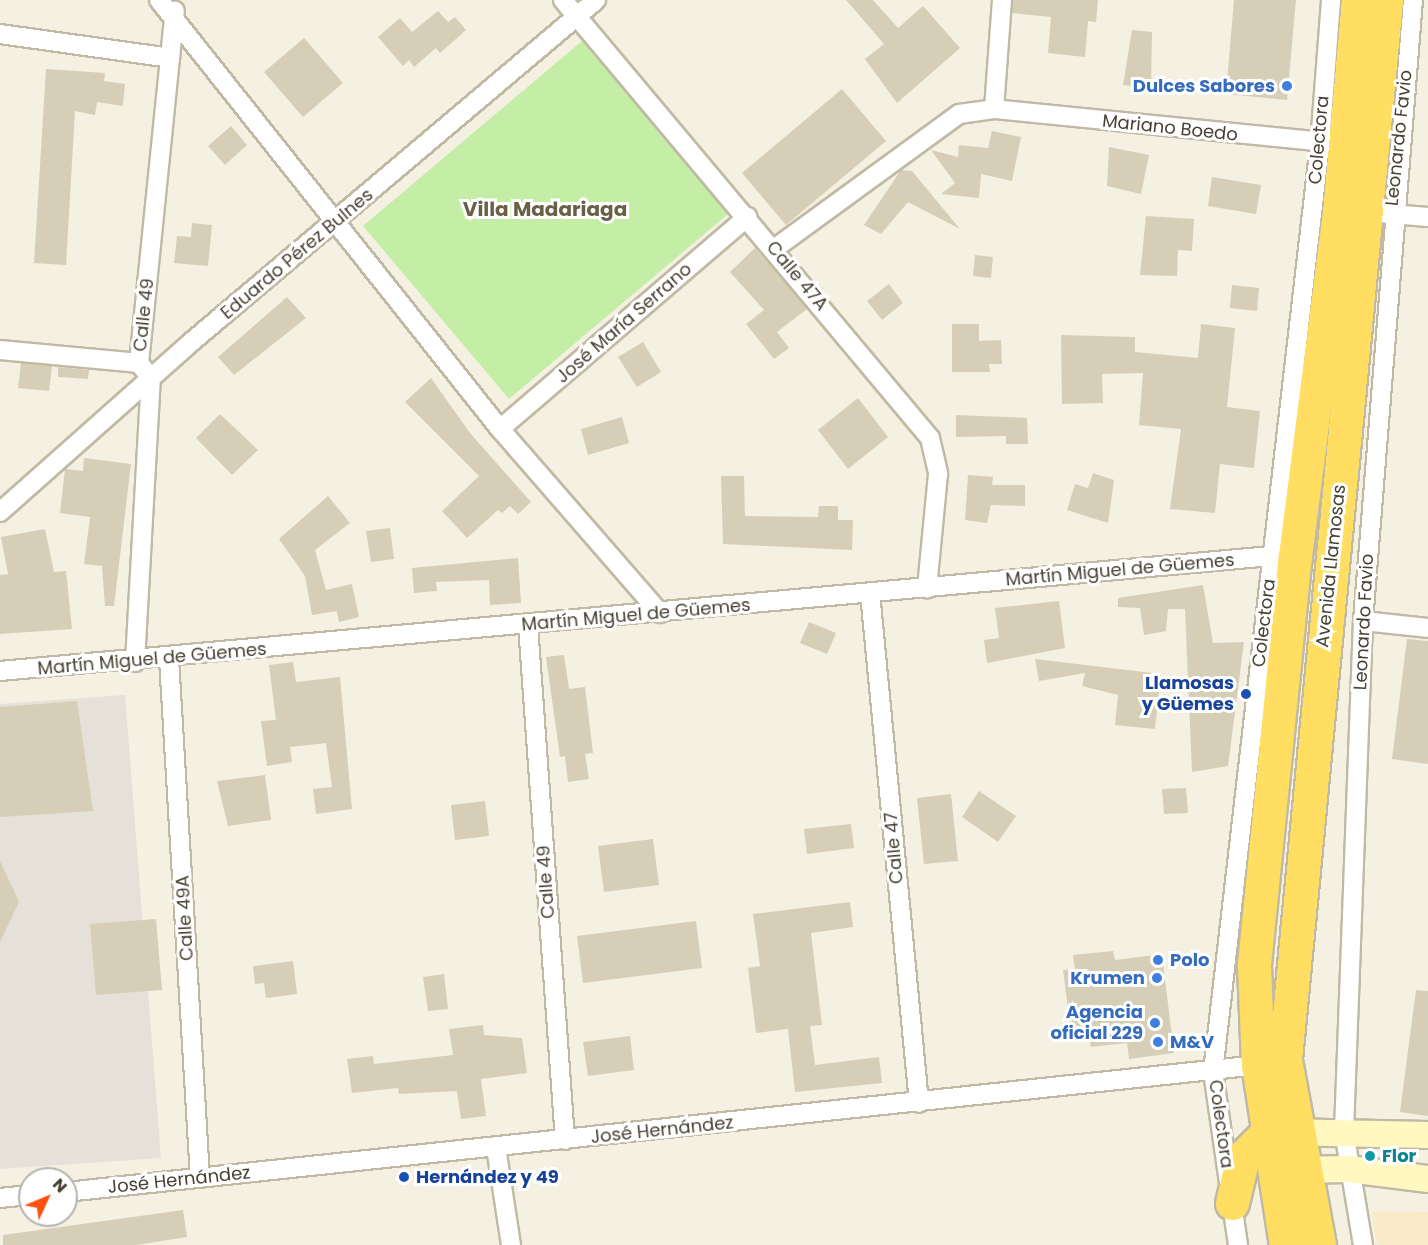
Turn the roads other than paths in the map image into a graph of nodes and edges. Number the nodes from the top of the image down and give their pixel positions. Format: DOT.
graph roads {
  1 [pos="159,0"];
  2 [pos="563,0"];
  3 [pos="596,0"];
  4 [pos="1002,0"];
  5 [pos="1331,0"];
  6 [pos="1358,0"];
  7 [pos="1386,0"];
  8 [pos="1413,0"];
  9 [pos="175,8"];
  10 [pos="577,17"];
  11 [pos="0,34"];
  12 [pos="170,58"];
  13 [pos="994,109"];
  14 [pos="1333,143"];
  15 [pos="1379,213"];
  16 [pos="747,217"];
  17 [pos="1428,217"];
  18 [pos="333,225"];
  19 [pos="774,249"];
  20 [pos="0,350"];
  21 [pos="139,363"];
  22 [pos="151,378"];
  23 [pos="500,429"];
  24 [pos="0,512"];
  25 [pos="1272,556"];
  26 [pos="927,588"];
  27 [pos="870,594"];
  28 [pos="660,613"];
  29 [pos="1363,621"];
  30 [pos="528,625"];
  31 [pos="1428,628"];
  32 [pos="169,659"];
  33 [pos="135,662"];
  34 [pos="0,671"];
  35 [pos="1258,1065"];
  36 [pos="1213,1072"];
  37 [pos="919,1103"];
  38 [pos="1300,1131"];
  39 [pos="1344,1131"];
  40 [pos="1268,1132"];
  41 [pos="1428,1135"];
  42 [pos="565,1140"];
  43 [pos="496,1147"];
  44 [pos="1349,1169"];
  45 [pos="1272,1170"];
  46 [pos="1305,1170"];
  47 [pos="200,1178"];
  48 [pos="1428,1179"];
  49 [pos="78,1191"];
  50 [pos="18,1196"];
  51 [pos="0,1198"];
  52 [pos="1232,1203"];
  53 [pos="511,1245"];
  54 [pos="1238,1245"];
  55 [pos="1286,1245"];
  56 [pos="1319,1245"];
  57 [pos="1363,1245"];
  1 -- 9 [label="street"];
  2 -- 10 [label="street, Calle 47A"];
  3 -- 10 [label="street, Eduardo Pérez Bulnes"];
  4 -- 13 [label="street"];
  5 -- 14 [label="street, Colectora"];
  6 -- 14 [label="highway, Avenida Llamosas"];
  7 -- 15 [label="highway, Avenida Llamosas"];
  8 -- 15 [label="street, Leonardo Favio"];
  9 -- 12 [label="street, Calle 49"];
  9 -- 18 [label="street"];
  10 -- 16 [label="street, Calle 47A"];
  10 -- 18 [label="street, Eduardo Pérez Bulnes"];
  11 -- 12 [label="street"];
  12 -- 21 [label="street, Calle 49"];
  13 -- 14 [label="street, Mariano Boedo"];
  13 -- 19 [label="street"];
  14 -- 25 [label="street, Colectora"];
  14 -- 35 [label="highway, Avenida Llamosas"];
  15 -- 17 [label="street"];
  15 -- 29 [label="street, Leonardo Favio"];
  15 -- 38 [label="highway, Avenida Llamosas"];
  16 -- 19 [label="street, Calle 47A"];
  16 -- 23 [label="street, José María Serrano"];
  18 -- 22 [label="street, Eduardo Pérez Bulnes"];
  18 -- 23 [label="street"];
  19 -- 26 [label="street, Calle 47A"];
  20 -- 21 [label="street"];
  21 -- 22 [label="street, Calle 49"];
  22 -- 24 [label="street, Eduardo Pérez Bulnes"];
  22 -- 33 [label="street, Calle 49"];
  23 -- 28 [label="street"];
  25 -- 26 [label="street, Martín Miguel de Güemes"];
  25 -- 36 [label="street, Colectora"];
  26 -- 27 [label="street, Martín Miguel de Güemes"];
  27 -- 28 [label="street, Martín Miguel de Güemes"];
  27 -- 37 [label="street, Calle 47"];
  28 -- 30 [label="street, Martín Miguel de Güemes"];
  29 -- 31 [label="street"];
  29 -- 39 [label="street, Leonardo Favio"];
  30 -- 32 [label="street, Martín Miguel de Güemes"];
  30 -- 42 [label="street, Calle 49"];
  32 -- 33 [label="street, Martín Miguel de Güemes"];
  32 -- 47 [label="street, Calle 49A"];
  33 -- 34 [label="street, Martín Miguel de Güemes"];
  35 -- 36 [label="street, José Hernández"];
  35 -- 40 [label="highway"];
  36 -- 37 [label="street, José Hernández"];
  36 -- 52 [label="street, Colectora"];
  37 -- 42 [label="street, José Hernández"];
  38 -- 39 [label="main road"];
  38 -- 40 [label="main road"];
  38 -- 46 [label="highway, Avenida Llamosas"];
  39 -- 41 [label="main road"];
  39 -- 44 [label="street, Leonardo Favio"];
  40 -- 45 [label="highway"];
  40 -- 52 [label="highway"];
  42 -- 43 [label="street, José Hernández"];
  43 -- 47 [label="street, José Hernández"];
  43 -- 53 [label="street"];
  44 -- 46 [label="main road"];
  44 -- 48 [label="main road"];
  44 -- 57 [label="street, Leonardo Favio"];
  45 -- 46 [label="main road"];
  45 -- 55 [label="highway"];
  46 -- 56 [label="highway, Avenida Llamosas"];
  47 -- 49 [label="street, José Hernández"];
  50 -- 51 [label="street"];
  52 -- 54 [label="street, Colectora"];
}
